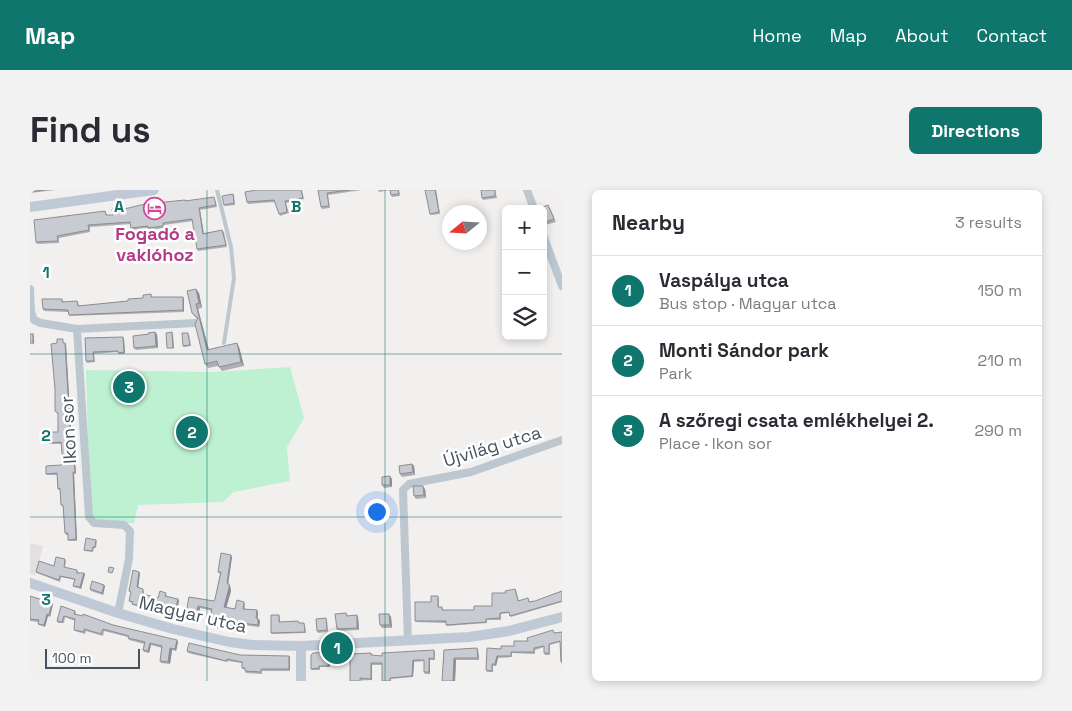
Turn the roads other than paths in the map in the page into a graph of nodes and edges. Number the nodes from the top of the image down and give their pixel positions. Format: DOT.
graph roads {
  1 [pos="154,190"];
  2 [pos="216,190"];
  3 [pos="527,190"];
  4 [pos="533,205"];
  5 [pos="30,208"];
  6 [pos="547,246"];
  7 [pos="562,286"];
  8 [pos="30,289"];
  9 [pos="195,323"];
  10 [pos="77,329"];
  11 [pos="224,343"];
  12 [pos="562,440"];
  13 [pos="30,583"];
  14 [pos="118,613"];
  15 [pos="562,617"];
  16 [pos="408,640"];
  17 [pos="302,646"];
  18 [pos="301,681"];
  1 -- 5 [label="street"];
  2 -- 11 [label="lane"];
  3 -- 4 [label="street"];
  6 -- 7 [label="street"];
  8 -- 10 [label="street"];
  9 -- 10 [label="street"];
  10 -- 14 [label="street, Ikon sor"];
  12 -- 16 [label="street, Újvilág utca"];
  13 -- 14 [label="street, Magyar utca"];
  14 -- 17 [label="street, Magyar utca"];
  15 -- 16 [label="street, Magyar utca"];
  16 -- 17 [label="street, Magyar utca"];
  17 -- 18 [label="street"];
}
